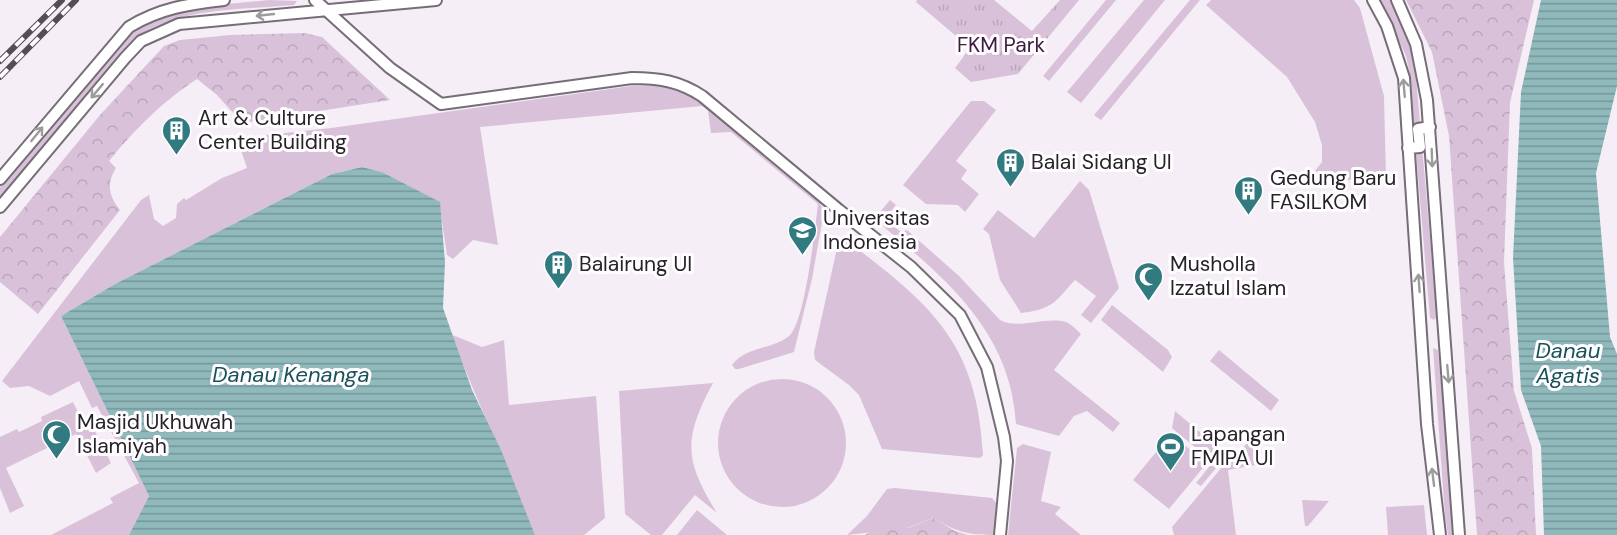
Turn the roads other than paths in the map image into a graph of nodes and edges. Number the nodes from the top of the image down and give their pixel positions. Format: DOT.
graph roads {
  1 [pos="224,0"];
  2 [pos="315,0"];
  3 [pos="435,0"];
  4 [pos="1373,0"];
  5 [pos="1397,0"];
  6 [pos="323,8"];
  7 [pos="1430,127"];
  8 [pos="1408,148"];
  9 [pos="0,179"];
  10 [pos="0,207"];
  11 [pos="1423,335"];
  12 [pos="1444,335"];
  13 [pos="1000,535"];
  14 [pos="1440,535"];
  15 [pos="1459,535"];
  9 -- 1 [label="street, one-way"];
  2 -- 6 [label="street"];
  3 -- 6 [label="street"];
  8 -- 4 [label="street, one-way"];
  5 -- 7 [label="street"];
  6 -- 10 [label="street, one-way"];
  6 -- 13 [label="street"];
  7 -- 8 [label="street"];
  7 -- 12 [label="street, one-way"];
  11 -- 8 [label="street, one-way"];
  11 -- 12 [label="street"];
  14 -- 11 [label="street, one-way"];
  12 -- 15 [label="street, one-way"];
}
